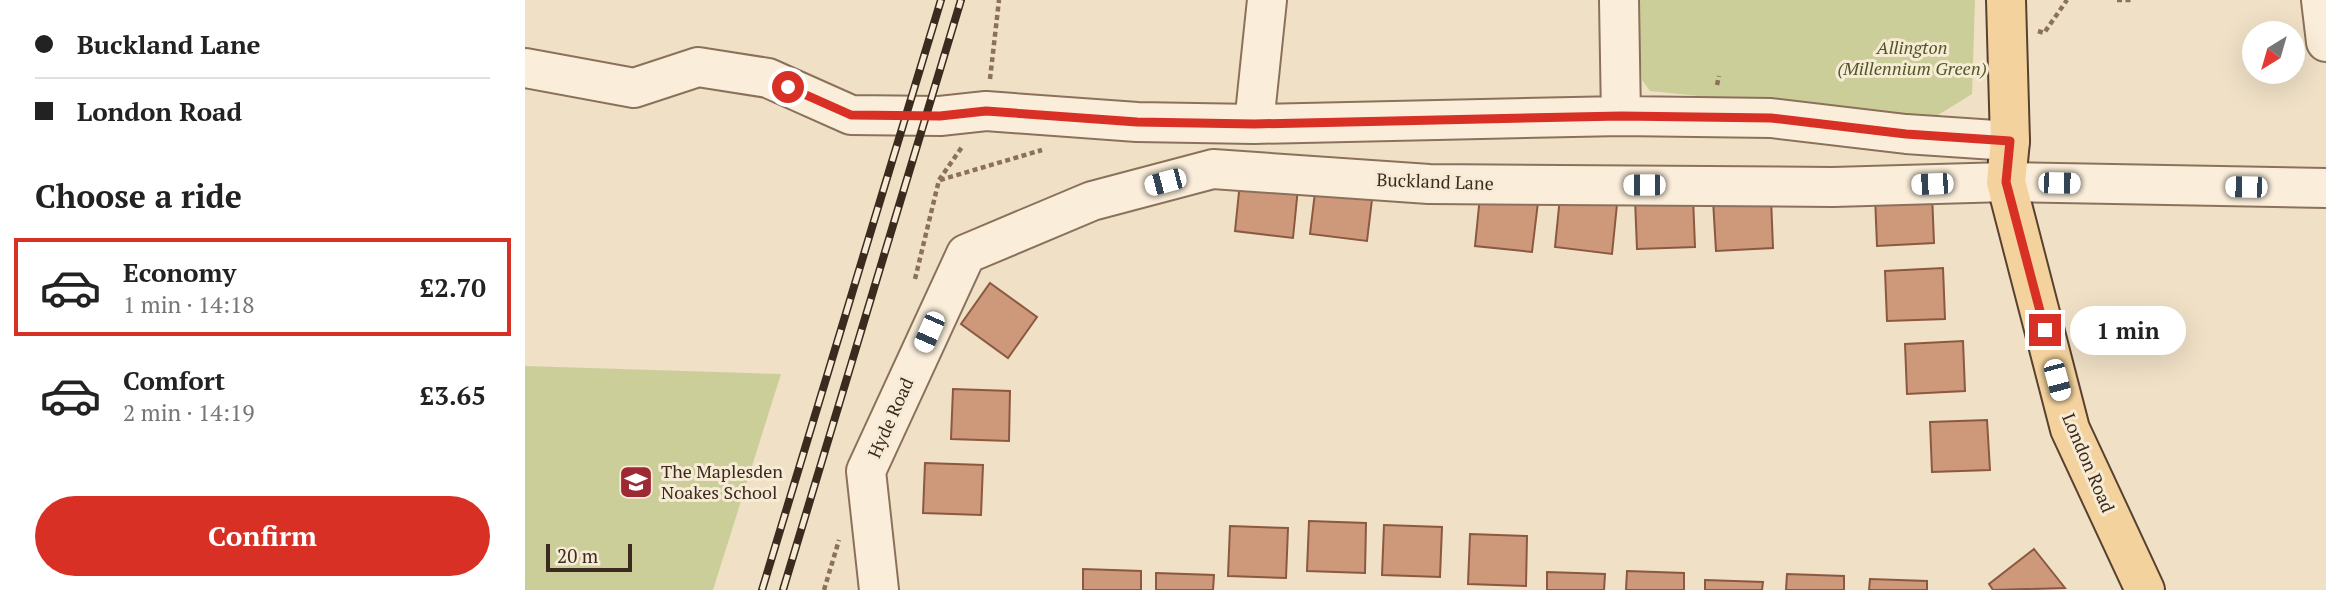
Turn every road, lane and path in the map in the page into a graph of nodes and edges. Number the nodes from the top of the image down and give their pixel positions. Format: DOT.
graph roads {
  1 [pos="999,0"];
  2 [pos="1268,0"];
  3 [pos="1619,0"];
  4 [pos="2006,0"];
  5 [pos="2117,0"];
  6 [pos="2133,0"];
  7 [pos="2321,0"];
  8 [pos="2326,42"];
  9 [pos="525,68"];
  10 [pos="986,111"];
  11 [pos="1621,116"];
  12 [pos="1254,124"];
  13 [pos="2010,141"];
  14 [pos="939,180"];
  15 [pos="2006,182"];
  16 [pos="2326,188"];
  17 [pos="912,292"];
  18 [pos="929,332"];
  19 [pos="879,590"];
  20 [pos="2145,590"];
  1 -- 10 [label="path"];
  2 -- 12 [label="street"];
  3 -- 11 [label="street"];
  4 -- 13 [label="main road, London Road"];
  5 -- 6 [label="path"];
  7 -- 8 [label="street"];
  9 -- 10 [label="street"];
  10 -- 12 [label="street"];
  11 -- 12 [label="street"];
  11 -- 13 [label="street"];
  13 -- 15 [label="main road, London Road"];
  14 -- 17 [label="path"];
  15 -- 16 [label="street, Buckland Lane"];
  15 -- 18 [label="street, Buckland Lane"];
  15 -- 20 [label="main road, London Road"];
  18 -- 19 [label="street, Hyde Road"];
}
